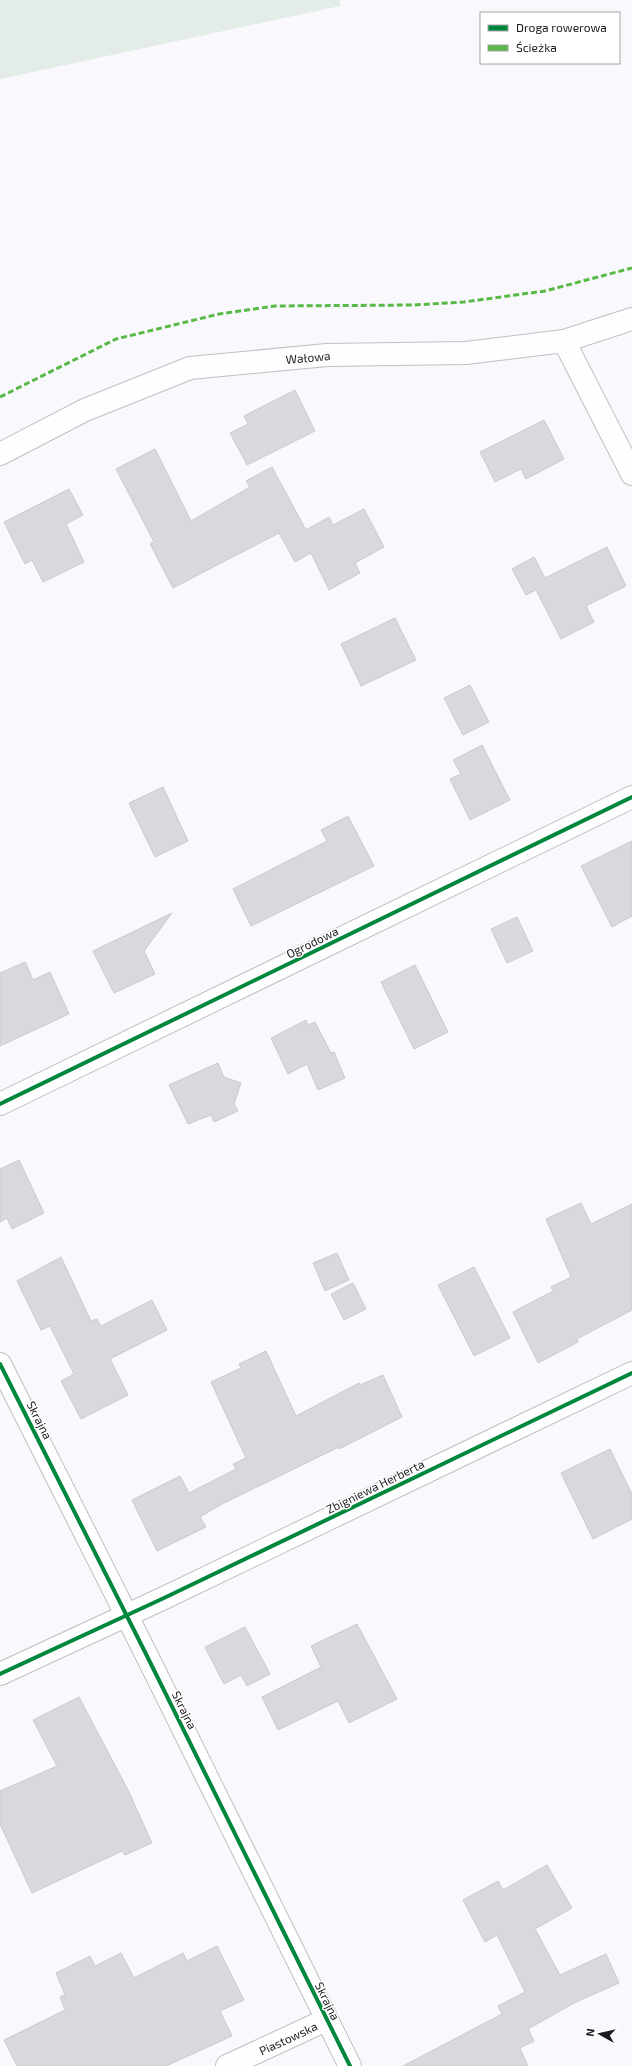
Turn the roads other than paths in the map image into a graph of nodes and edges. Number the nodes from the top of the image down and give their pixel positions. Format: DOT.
graph roads {
  1 [pos="632,319"];
  2 [pos="564,341"];
  3 [pos="0,454"];
  4 [pos="632,474"];
  5 [pos="632,797"];
  6 [pos="0,1104"];
  7 [pos="0,1364"];
  8 [pos="632,1373"];
  9 [pos="127,1616"];
  10 [pos="0,1674"];
  11 [pos="326,2020"];
  12 [pos="227,2066"];
  13 [pos="350,2066"];
  1 -- 2 [label="street, Wałowa"];
  2 -- 3 [label="street, Wałowa"];
  2 -- 4 [label="street"];
  5 -- 6 [label="street, Ogrodowa"];
  7 -- 9 [label="street, Skrajna"];
  8 -- 9 [label="street, Zbigniewa Herberta"];
  9 -- 10 [label="street, Zbigniewa Herberta"];
  9 -- 11 [label="street, Skrajna"];
  11 -- 12 [label="street, Piastowska"];
  11 -- 13 [label="street, Skrajna"];
}
